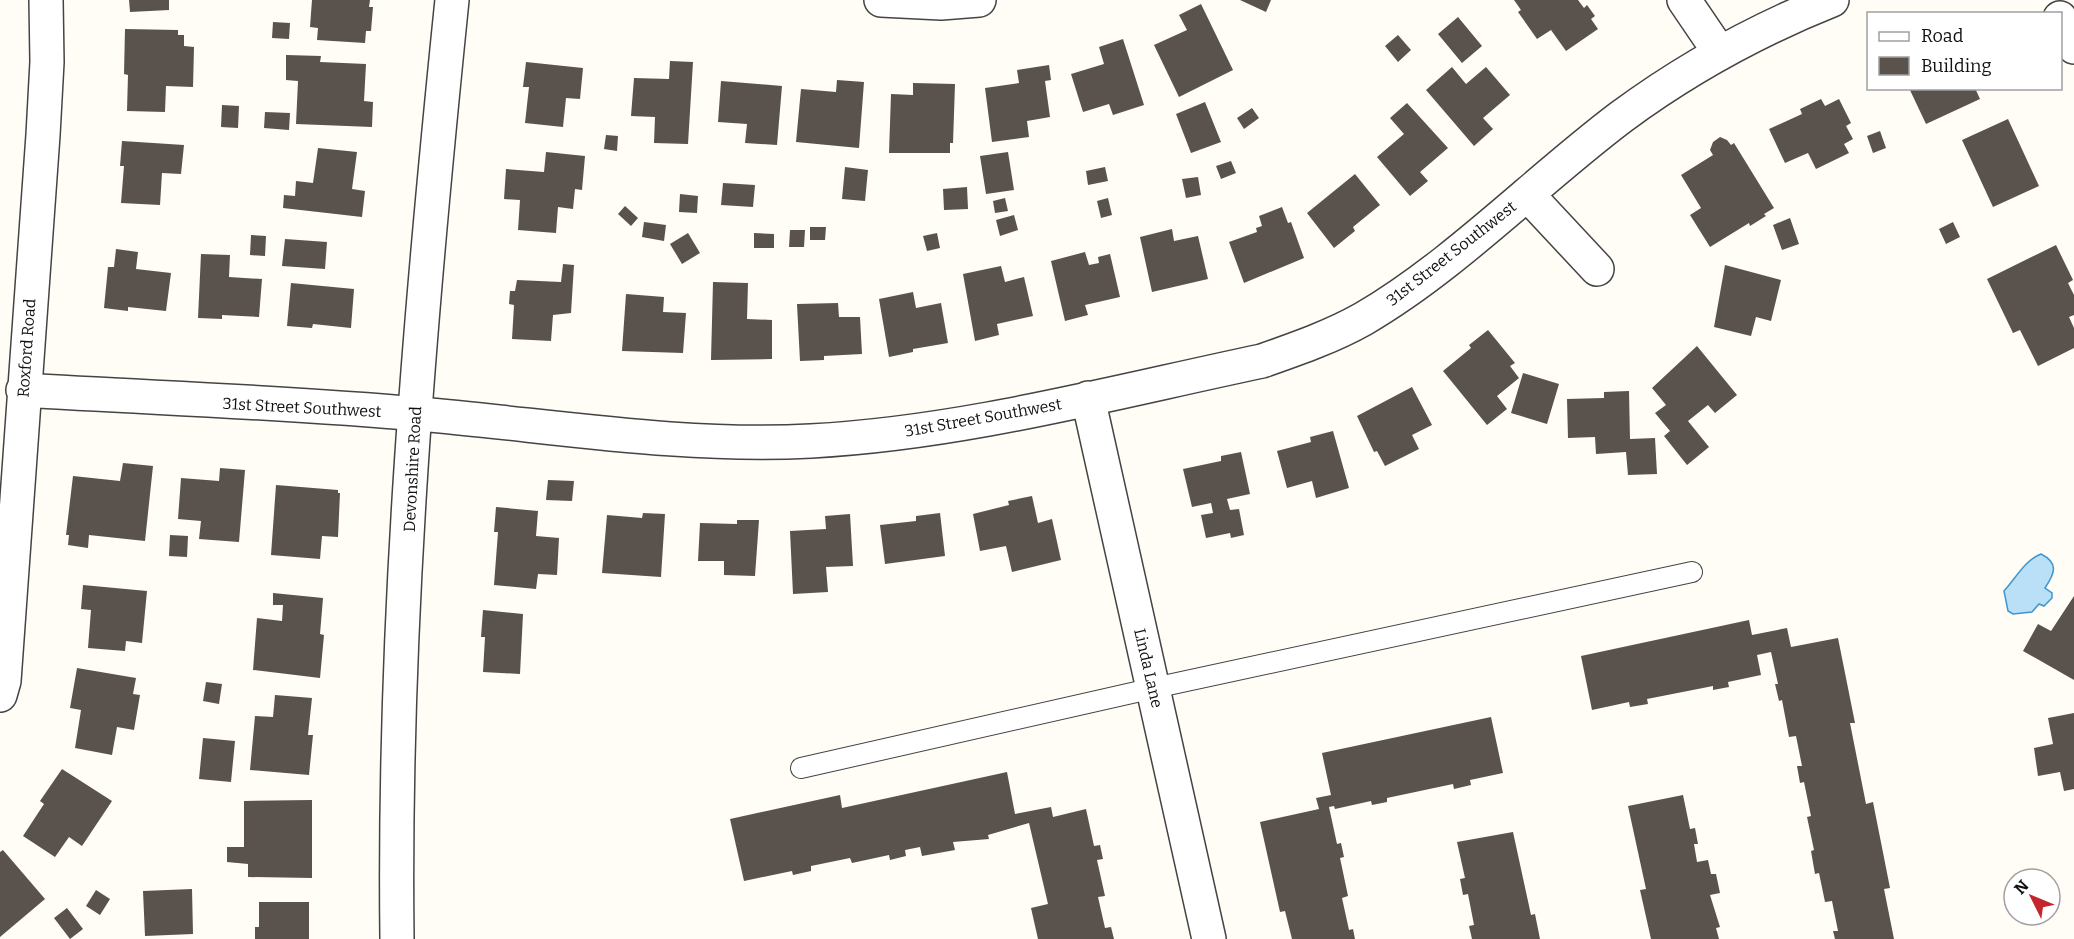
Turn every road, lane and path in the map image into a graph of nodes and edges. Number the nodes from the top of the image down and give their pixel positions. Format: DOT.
graph roads {
  1 [pos="46,0"];
  2 [pos="452,0"];
  3 [pos="881,0"];
  4 [pos="979,0"];
  5 [pos="1684,0"];
  6 [pos="1832,0"];
  7 [pos="2062,20"];
  8 [pos="2074,47"];
  9 [pos="1719,53"];
  10 [pos="1527,194"];
  11 [pos="1597,269"];
  12 [pos="23,390"];
  13 [pos="1088,398"];
  14 [pos="415,413"];
  15 [pos="1692,572"];
  16 [pos="1154,688"];
  17 [pos="0,695"];
  18 [pos="801,768"];
  19 [pos="397,939"];
  20 [pos="1209,939"];
  1 -- 12 [label="street, Roxford Road"];
  2 -- 14 [label="street, Devonshire Road"];
  3 -- 4 [label="street"];
  5 -- 9 [label="street"];
  6 -- 9 [label="street, 31st Street Southwest"];
  7 -- 8 [label="street"];
  9 -- 10 [label="street, 31st Street Southwest"];
  10 -- 11 [label="street"];
  10 -- 13 [label="street, 31st Street Southwest"];
  12 -- 14 [label="street, 31st Street Southwest"];
  12 -- 17 [label="street, Roxford Road"];
  13 -- 14 [label="street, 31st Street Southwest"];
  13 -- 16 [label="street, Linda Lane"];
  14 -- 19 [label="street, Devonshire Road"];
  15 -- 16 [label="lane"];
  16 -- 18 [label="lane"];
  16 -- 20 [label="street, Linda Lane"];
}
